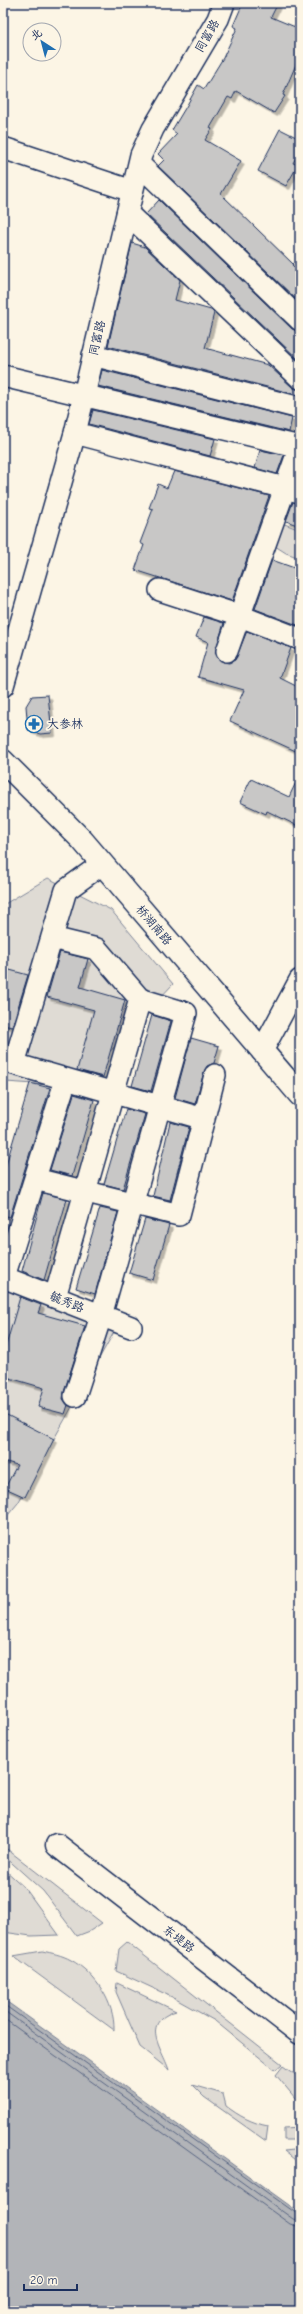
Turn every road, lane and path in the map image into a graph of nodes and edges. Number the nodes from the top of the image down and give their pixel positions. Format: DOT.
graph roads {
  1 [pos="224,3"];
  2 [pos="3,148"];
  3 [pos="139,164"];
  4 [pos="132,191"];
  5 [pos="127,213"];
  6 [pos="300,320"];
  7 [pos="93,355"];
  8 [pos="3,376"];
  9 [pos="300,378"];
  10 [pos="84,395"];
  11 [pos="300,408"];
  12 [pos="75,433"];
  13 [pos="300,447"];
  14 [pos="293,489"];
  15 [pos="160,590"];
  16 [pos="240,616"];
  17 [pos="300,639"];
  18 [pos="228,651"];
  19 [pos="3,686"];
  20 [pos="3,762"];
  21 [pos="102,864"];
  22 [pos="52,938"];
  23 [pos="300,980"];
  24 [pos="140,999"];
  25 [pos="262,1051"];
  26 [pos="215,1076"];
  27 [pos="66,1079"];
  28 [pos="113,1093"];
  29 [pos="300,1095"];
  30 [pos="160,1106"];
  31 [pos="204,1119"];
  32 [pos="35,1179"];
  33 [pos="85,1191"];
  34 [pos="133,1203"];
  35 [pos="4,1277"];
  36 [pos="55,1297"];
  37 [pos="102,1316"];
  38 [pos="131,1327"];
  39 [pos="75,1396"];
  40 [pos="57,1845"];
  41 [pos="300,2033"];
  1 -- 3 [label="street, 同富路"];
  2 -- 4 [label="street"];
  3 -- 4 [label="street, 同富路"];
  3 -- 6 [label="street"];
  4 -- 5 [label="street, 同富路"];
  5 -- 7 [label="street, 同富路"];
  5 -- 9 [label="street"];
  7 -- 10 [label="street, 同富路"];
  7 -- 11 [label="street"];
  8 -- 10 [label="street"];
  10 -- 12 [label="street, 同富路"];
  10 -- 13 [label="street"];
  12 -- 14 [label="street"];
  12 -- 19 [label="street, 同富路"];
  13 -- 14 [label="street"];
  14 -- 16 [label="street"];
  15 -- 16 [label="street"];
  16 -- 17 [label="street"];
  16 -- 18 [label="street"];
  20 -- 21 [label="main road, 桥湖南路"];
  21 -- 22 [label="street"];
  21 -- 25 [label="main road, 桥湖南路"];
  22 -- 24 [label="street"];
  22 -- 27 [label="street"];
  23 -- 25 [label="street"];
  24 -- 28 [label="street"];
  24 -- 30 [label="street"];
  25 -- 29 [label="main road, 桥湖南路"];
  26 -- 31 [label="street"];
  27 -- 28 [label="street"];
  27 -- 32 [label="street"];
  28 -- 30 [label="street"];
  28 -- 33 [label="street"];
  30 -- 31 [label="street"];
  30 -- 34 [label="street"];
  31 -- 34 [label="street"];
  32 -- 33 [label="street"];
  32 -- 35 [label="street"];
  33 -- 34 [label="street"];
  33 -- 36 [label="street"];
  34 -- 37 [label="street"];
  35 -- 36 [label="street, 毓秀路"];
  36 -- 37 [label="street, 毓秀路"];
  37 -- 38 [label="street, 毓秀路"];
  37 -- 39 [label="street"];
  40 -- 41 [label="main road, 东堤路"];
}
